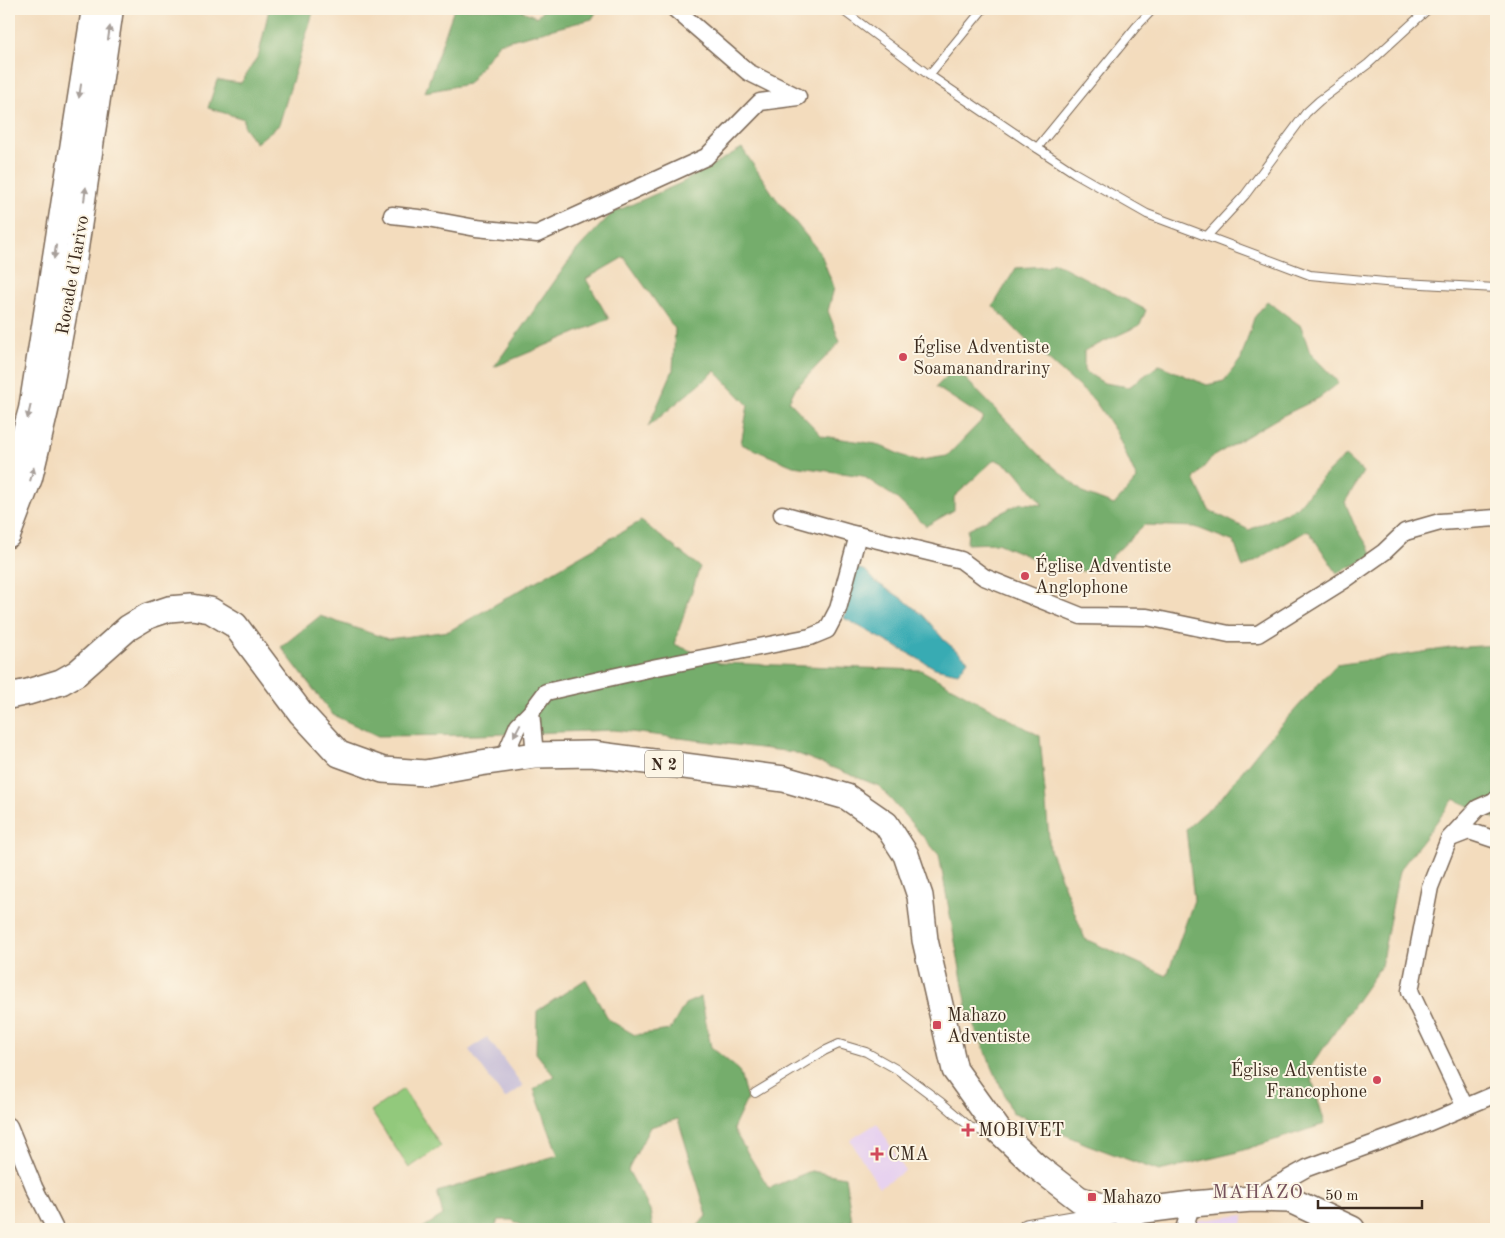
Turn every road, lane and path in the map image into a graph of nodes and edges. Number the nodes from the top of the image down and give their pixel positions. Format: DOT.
graph roads {
  1 [pos="93,9"];
  2 [pos="112,9"];
  3 [pos="675,9"];
  4 [pos="841,9"];
  5 [pos="983,9"];
  6 [pos="1153,9"];
  7 [pos="1428,9"];
  8 [pos="929,74"];
  9 [pos="1037,148"];
  10 [pos="392,214"];
  11 [pos="1207,236"];
  12 [pos="1496,288"];
  13 [pos="9,486"];
  14 [pos="782,514"];
  15 [pos="1496,518"];
  16 [pos="858,535"];
  17 [pos="9,536"];
  18 [pos="9,681"];
  19 [pos="42,687"];
  20 [pos="9,696"];
  21 [pos="531,712"];
  22 [pos="535,755"];
  23 [pos="503,760"];
  24 [pos="1496,800"];
  25 [pos="1449,839"];
  26 [pos="1496,840"];
  27 [pos="755,1093"];
  28 [pos="1496,1094"];
  29 [pos="1465,1106"];
  30 [pos="9,1126"];
  31 [pos="1007,1139"];
  32 [pos="1252,1199"];
  33 [pos="1192,1204"];
  34 [pos="1122,1213"];
  35 [pos="55,1229"];
  36 [pos="1028,1229"];
  37 [pos="1184,1229"];
  38 [pos="1352,1229"];
  1 -- 13 [label="main road, Rocade d'Iarivo, one-way"];
  17 -- 2 [label="main road, Rocade d'Iarivo, one-way"];
  3 -- 10 [label="street"];
  4 -- 8 [label="lane"];
  5 -- 8 [label="lane"];
  6 -- 9 [label="lane"];
  7 -- 11 [label="lane"];
  8 -- 9 [label="lane"];
  9 -- 11 [label="lane"];
  11 -- 12 [label="lane"];
  14 -- 16 [label="street"];
  15 -- 16 [label="street"];
  16 -- 21 [label="street"];
  18 -- 19 [label="main road, N 2"];
  19 -- 20 [label="main road, N 2"];
  19 -- 23 [label="main road, N 2"];
  21 -- 22 [label="street"];
  21 -- 23 [label="street, one-way"];
  22 -- 23 [label="main road, N 2"];
  22 -- 31 [label="main road, N 2"];
  24 -- 25 [label="street"];
  25 -- 26 [label="street"];
  25 -- 29 [label="street"];
  27 -- 31 [label="lane"];
  28 -- 29 [label="street"];
  29 -- 32 [label="street"];
  30 -- 35 [label="street"];
  31 -- 34 [label="main road, N 2"];
  32 -- 33 [label="main road, N 2"];
  32 -- 38 [label="main road, N 2"];
  33 -- 34 [label="main road, N 2"];
  33 -- 37 [label="street"];
  34 -- 36 [label="street"];
}
